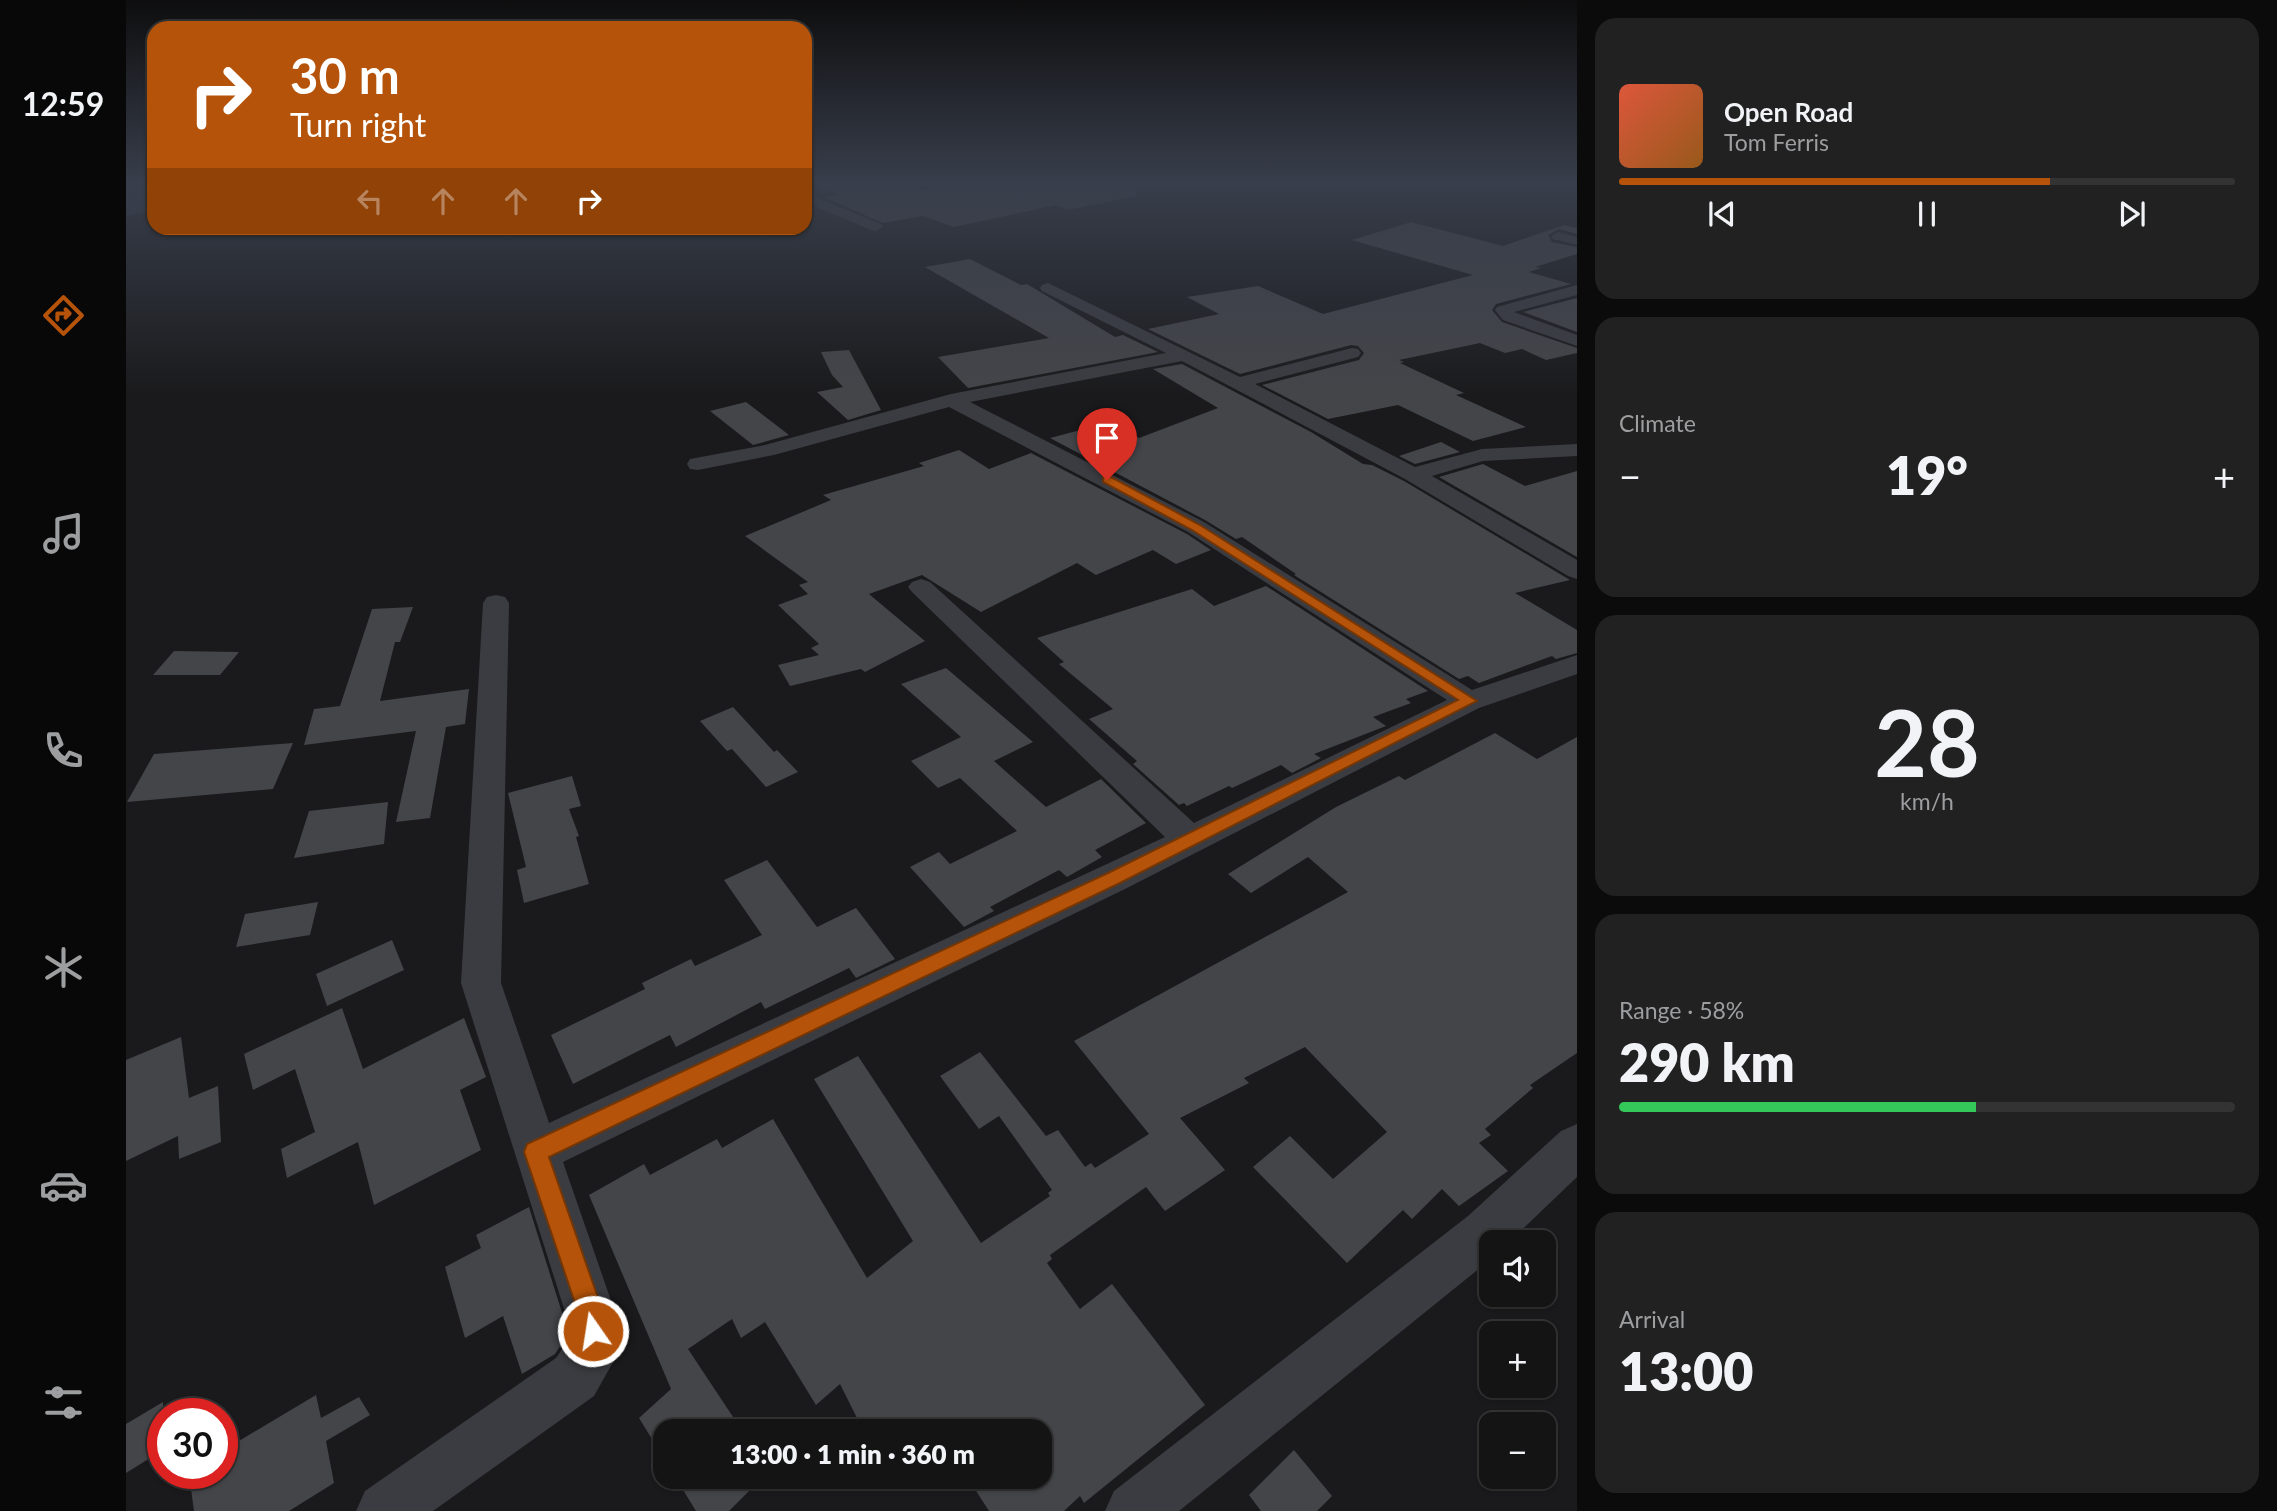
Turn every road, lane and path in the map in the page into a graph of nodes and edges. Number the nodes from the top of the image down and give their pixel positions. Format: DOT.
graph roads {
  1 [pos="1048,288"];
  2 [pos="1577,290"];
  3 [pos="1577,341"];
  4 [pos="1352,352"];
  5 [pos="1184,355"];
  6 [pos="1238,383"];
  7 [pos="951,400"];
  8 [pos="1577,450"];
  9 [pos="698,464"];
  10 [pos="1413,474"];
  11 [pos="1577,571"];
  12 [pos="921,587"];
  13 [pos="496,603"];
  14 [pos="1577,664"];
  15 [pos="1469,701"];
  16 [pos="1189,839"];
  17 [pos="1577,1146"];
  18 [pos="536,1152"];
  19 [pos="385,1511"];
  20 [pos="1133,1511"];
  1 -- 5 [label="street"];
  2 -- 3 [label="street"];
  4 -- 6 [label="street"];
  5 -- 6 [label="street"];
  5 -- 7 [label="street"];
  6 -- 10 [label="street"];
  7 -- 9 [label="street"];
  7 -- 15 [label="street"];
  8 -- 10 [label="street"];
  10 -- 11 [label="street"];
  12 -- 16 [label="street"];
  13 -- 18 [label="street"];
  14 -- 15 [label="street"];
  15 -- 16 [label="street"];
  16 -- 18 [label="street"];
  17 -- 20 [label="street"];
  18 -- 19 [label="street"];
}
